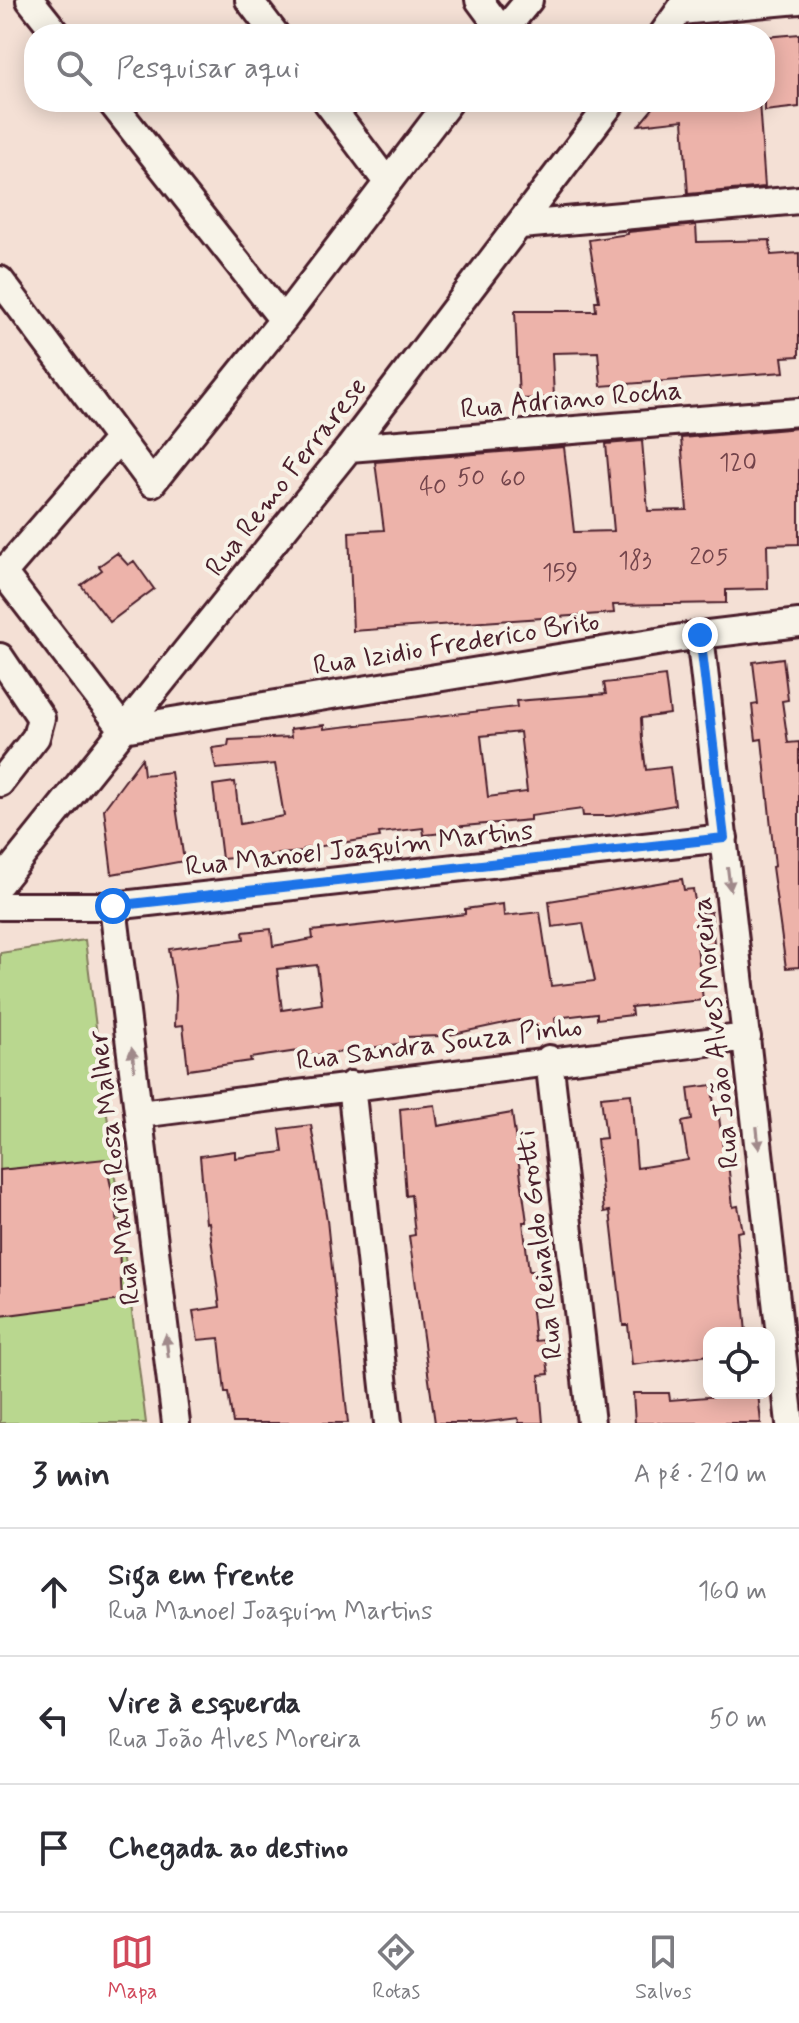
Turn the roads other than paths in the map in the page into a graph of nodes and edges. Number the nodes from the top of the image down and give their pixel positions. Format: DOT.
graph roads {
  1 [pos="30,0"];
  2 [pos="249,0"];
  3 [pos="479,0"];
  4 [pos="529,0"];
  5 [pos="799,0"];
  6 [pos="683,6"];
  7 [pos="49,24"];
  8 [pos="267,24"];
  9 [pos="496,24"];
  10 [pos="509,24"];
  11 [pos="670,24"];
  12 [pos="119,112"];
  13 [pos="334,112"];
  14 [pos="441,112"];
  15 [pos="605,112"];
  16 [pos="387,182"];
  17 [pos="799,200"];
  18 [pos="521,225"];
  19 [pos="0,280"];
  20 [pos="283,320"];
  21 [pos="799,412"];
  22 [pos="119,439"];
  23 [pos="349,448"];
  24 [pos="1,571"];
  25 [pos="799,623"];
  26 [pos="700,635"];
  27 [pos="0,657"];
  28 [pos="123,729"];
  29 [pos="0,783"];
  30 [pos="724,838"];
  31 [pos="0,883"];
  32 [pos="0,906"];
  33 [pos="113,906"];
  34 [pos="747,1037"];
  35 [pos="549,1059"];
  36 [pos="351,1085"];
  37 [pos="140,1114"];
  38 [pos="176,1423"];
  39 [pos="388,1423"];
  40 [pos="591,1423"];
  41 [pos="790,1423"];
  1 -- 7 [label="street"];
  2 -- 8 [label="street"];
  3 -- 9 [label="street"];
  4 -- 10 [label="street"];
  5 -- 6 [label="street"];
  6 -- 11 [label="street"];
  12 -- 20 [label="street"];
  13 -- 16 [label="street"];
  14 -- 16 [label="street"];
  15 -- 18 [label="street, Rua Remo Ferrarese"];
  16 -- 20 [label="street"];
  17 -- 18 [label="street"];
  18 -- 23 [label="street, Rua Remo Ferrarese"];
  19 -- 22 [label="street"];
  20 -- 22 [label="street"];
  21 -- 23 [label="street, Rua Adriano Rocha"];
  22 -- 24 [label="street"];
  23 -- 28 [label="street, Rua Remo Ferrarese"];
  24 -- 28 [label="street"];
  25 -- 26 [label="street, Rua Izidio Frederico Brito"];
  26 -- 28 [label="street, Rua Izidio Frederico Brito"];
  26 -- 30 [label="street, Rua João Alves Moreira"];
  27 -- 29 [label="street"];
  28 -- 31 [label="street, Rua Remo Ferrarese"];
  30 -- 33 [label="street, Rua Manoel Joaquim Martins"];
  30 -- 34 [label="street, Rua João Alves Moreira, one-way"];
  32 -- 33 [label="street, Rua Manoel Joaquim Martins"];
  37 -- 33 [label="street, Rua Maria Rosa Malher, one-way"];
  34 -- 35 [label="street, Rua Sandra Souza Pinho"];
  34 -- 41 [label="street, Rua João Alves Moreira, one-way"];
  35 -- 36 [label="street, Rua Sandra Souza Pinho"];
  35 -- 40 [label="street, Rua Reinaldo Grotti"];
  36 -- 37 [label="street, Rua Sandra Souza Pinho"];
  36 -- 39 [label="street"];
  38 -- 37 [label="street, Rua Maria Rosa Malher, one-way"];
}
